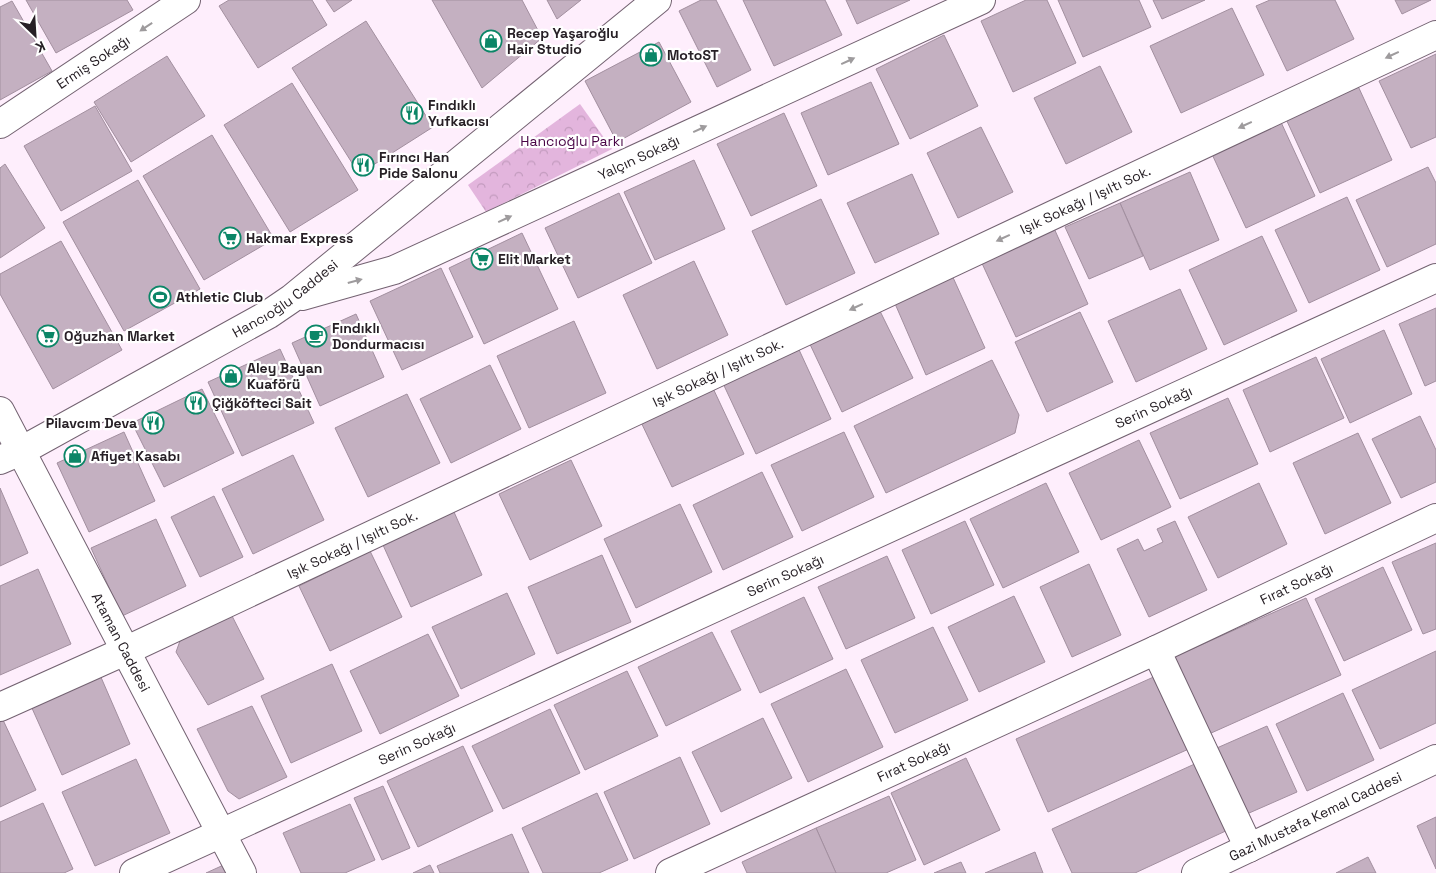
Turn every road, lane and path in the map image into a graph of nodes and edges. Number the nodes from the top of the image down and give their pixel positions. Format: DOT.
graph roads {
  1 [pos="186,0"];
  2 [pos="657,0"];
  3 [pos="981,0"];
  4 [pos="1436,35"];
  5 [pos="0,124"];
  6 [pos="1436,278"];
  7 [pos="291,299"];
  8 [pos="0,411"];
  9 [pos="10,455"];
  10 [pos="1436,518"];
  11 [pos="1156,650"];
  12 [pos="125,651"];
  13 [pos="0,707"];
  14 [pos="1436,759"];
  15 [pos="221,834"];
  16 [pos="1249,848"];
  17 [pos="134,873"];
  18 [pos="242,873"];
  19 [pos="670,873"];
  20 [pos="1196,873"];
  1 -- 5 [label="street, Ermiş Sokağı, one-way"];
  2 -- 7 [label="street, Hancıoğlu Caddesi"];
  7 -- 3 [label="street, Yalçın Sokağı, one-way"];
  4 -- 12 [label="street, Işık Sokağı / Işıltı Sok., one-way"];
  6 -- 15 [label="street, Serin Sokağı"];
  7 -- 9 [label="street, Hancıoğlu Caddesi"];
  8 -- 9 [label="street, Ataman Caddesi"];
  9 -- 12 [label="street, Ataman Caddesi"];
  10 -- 11 [label="street, Fırat Sokağı"];
  11 -- 16 [label="street"];
  11 -- 19 [label="street, Fırat Sokağı"];
  12 -- 13 [label="street, Işık Sokağı / Işıltı Sok."];
  12 -- 15 [label="street, Ataman Caddesi"];
  14 -- 16 [label="street, Gazi Mustafa Kemal Caddesi"];
  15 -- 17 [label="street, Serin Sokağı"];
  15 -- 18 [label="street, Ataman Caddesi"];
  16 -- 20 [label="street, Gazi Mustafa Kemal Caddesi"];
}
